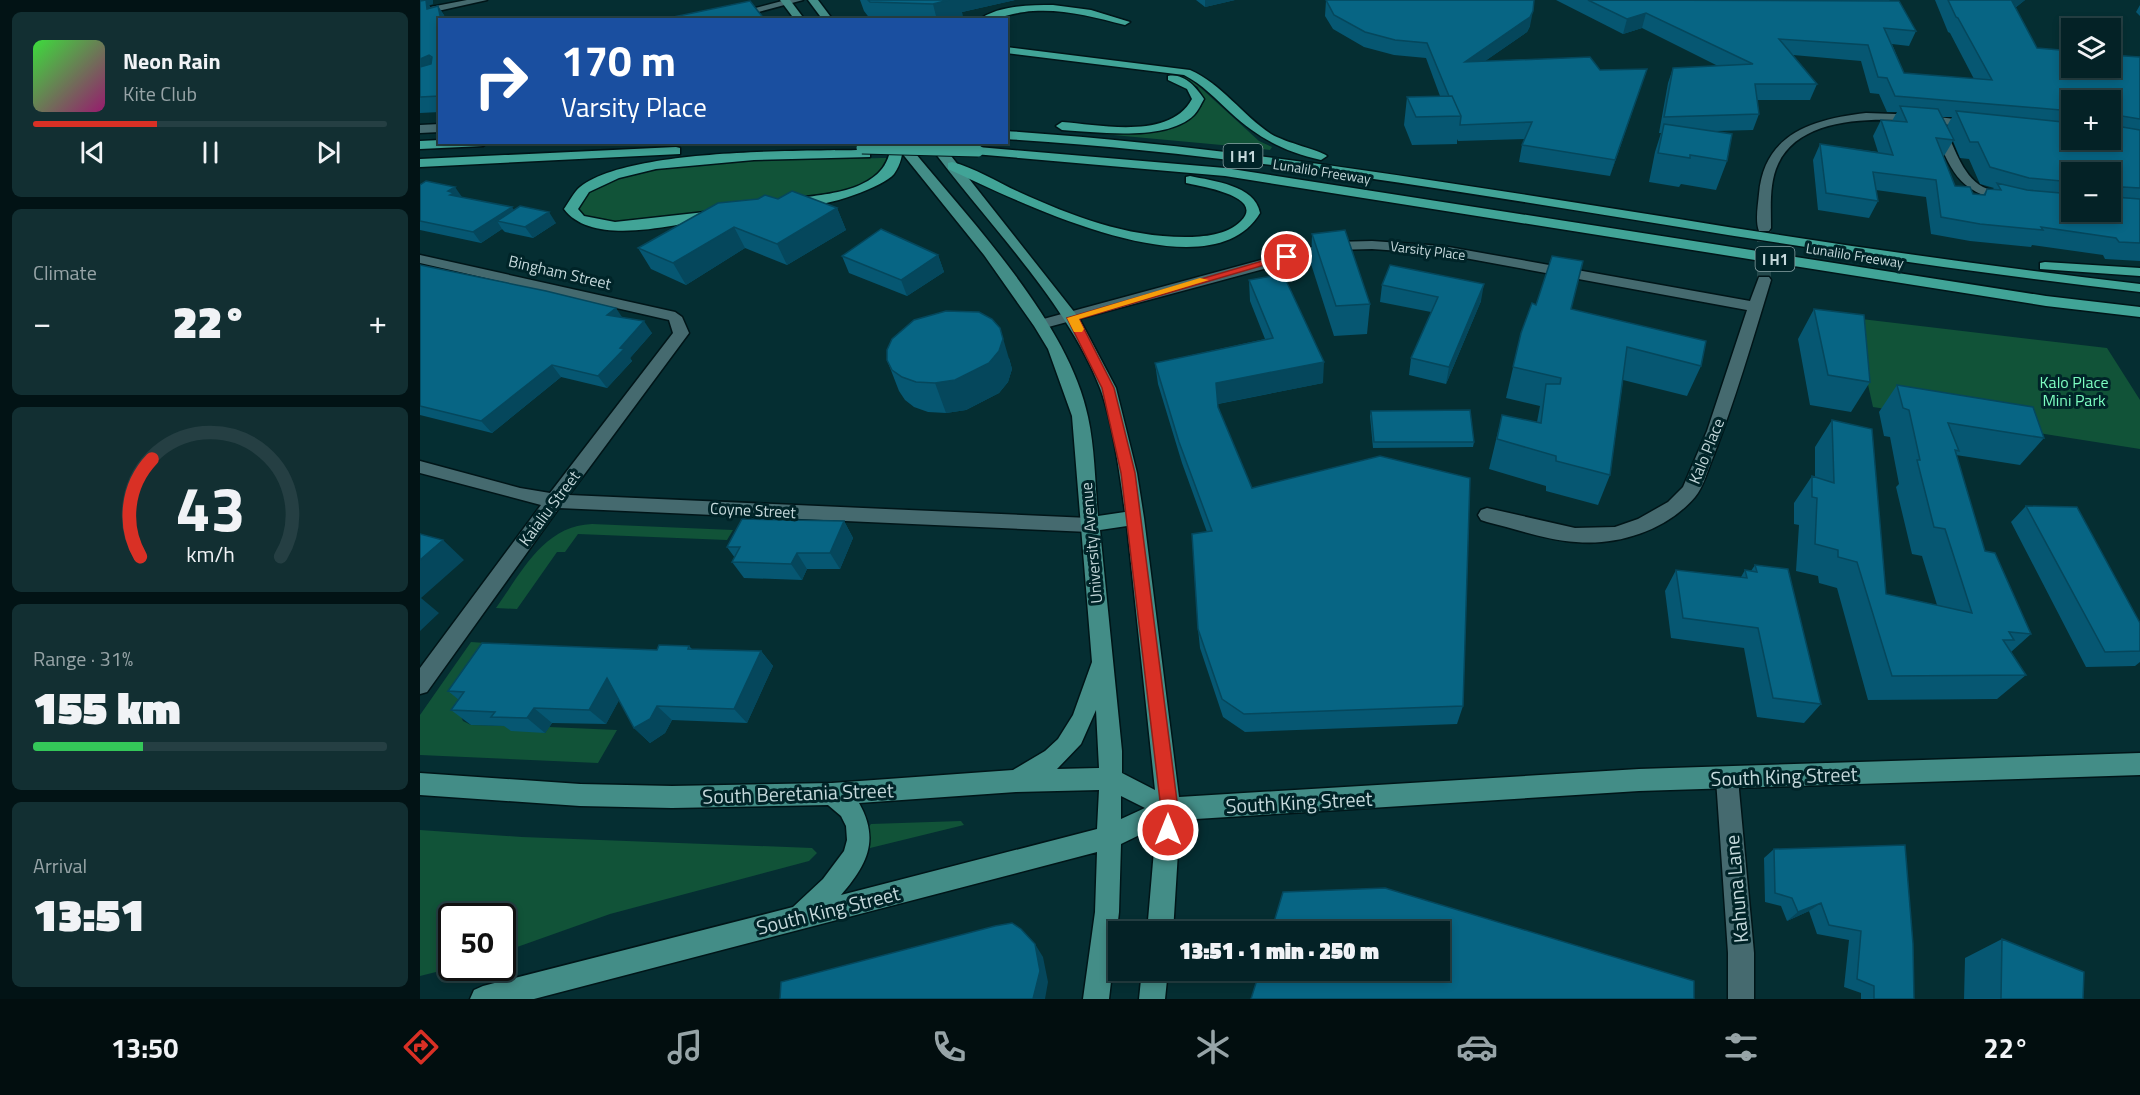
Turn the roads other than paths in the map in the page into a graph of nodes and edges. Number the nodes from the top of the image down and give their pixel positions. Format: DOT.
graph roads {
  1 [pos="482,0"];
  2 [pos="798,0"];
  3 [pos="813,0"];
  4 [pos="786,1"];
  5 [pos="420,12"];
  6 [pos="722,18"];
  7 [pos="799,18"];
  8 [pos="826,18"];
  9 [pos="986,18"];
  10 [pos="1125,22"];
  11 [pos="1008,49"];
  12 [pos="1008,58"];
  13 [pos="1935,120"];
  14 [pos="1008,126"];
  15 [pos="1992,126"];
  16 [pos="438,128"];
  17 [pos="420,129"];
  18 [pos="1008,135"];
  19 [pos="438,142"];
  20 [pos="441,144"];
  21 [pos="935,144"];
  22 [pos="420,145"];
  23 [pos="904,146"];
  24 [pos="864,151"];
  25 [pos="1026,154"];
  26 [pos="420,163"];
  27 [pos="952,166"];
  28 [pos="1478,191"];
  29 [pos="2020,199"];
  30 [pos="782,204"];
  31 [pos="735,210"];
  32 [pos="1764,228"];
  33 [pos="1876,255"];
  34 [pos="420,259"];
  35 [pos="2140,272"];
  36 [pos="1764,280"];
  37 [pos="2140,288"];
  38 [pos="1757,307"];
  39 [pos="2140,312"];
  40 [pos="1072,318"];
  41 [pos="1041,324"];
  42 [pos="681,333"];
  43 [pos="420,467"];
  44 [pos="554,501"];
  45 [pos="1487,515"];
  46 [pos="1135,518"];
  47 [pos="1089,525"];
  48 [pos="1101,658"];
  49 [pos="420,685"];
  50 [pos="2140,764"];
  51 [pos="1727,778"];
  52 [pos="1111,779"];
  53 [pos="1016,781"];
  54 [pos="420,784"];
  55 [pos="832,794"];
  56 [pos="1169,809"];
  57 [pos="1109,837"];
  58 [pos="794,919"];
  59 [pos="1161,921"];
  60 [pos="1154,981"];
  61 [pos="483,999"];
  62 [pos="1096,999"];
  63 [pos="1152,999"];
  64 [pos="1741,999"];
  1 -- 5 [label="street"];
  2 -- 4 [label="street"];
  3 -- 8 [label="main road"];
  4 -- 6 [label="street"];
  4 -- 7 [label="main road"];
  9 -- 10 [label="highway"];
  11 -- 28 [label="highway"];
  12 -- 14 [label="highway"];
  13 -- 15 [label="street"];
  13 -- 29 [label="street"];
  13 -- 32 [label="street"];
  16 -- 17 [label="street"];
  18 -- 28 [label="highway, Lunalilo Freeway / I H1"];
  19 -- 22 [label="highway"];
  20 -- 22 [label="highway"];
  21 -- 27 [label="main road"];
  23 -- 24 [label="highway, Lunalilo Freeway, bridge"];
  23 -- 25 [label="highway, Lunalilo Freeway / I H1, bridge"];
  23 -- 30 [label="highway"];
  23 -- 41 [label="main road, University Avenue"];
  24 -- 26 [label="highway"];
  24 -- 31 [label="highway"];
  25 -- 27 [label="highway"];
  25 -- 39 [label="highway, Lunalilo Freeway / I H1"];
  27 -- 40 [label="main road"];
  28 -- 33 [label="highway, Lunalilo Freeway / I H1"];
  33 -- 35 [label="highway"];
  33 -- 37 [label="highway, Lunalilo Freeway / I H1"];
  34 -- 42 [label="street, Bingham Street"];
  36 -- 38 [label="street"];
  38 -- 40 [label="street, Varsity Place"];
  38 -- 45 [label="street, Kalo Place"];
  40 -- 41 [label="street, Varsity Place"];
  40 -- 46 [label="main road"];
  41 -- 47 [label="main road, University Avenue"];
  42 -- 44 [label="street, Kaialiu Street"];
  43 -- 44 [label="street, Coyne Street"];
  44 -- 47 [label="street, Coyne Street"];
  44 -- 49 [label="street, Kaialiu Street"];
  46 -- 47 [label="main road"];
  46 -- 56 [label="main road"];
  47 -- 48 [label="main road, University Avenue"];
  48 -- 52 [label="main road, University Avenue"];
  48 -- 53 [label="main road"];
  50 -- 51 [label="main road, South King Street"];
  51 -- 56 [label="main road, South King Street"];
  51 -- 64 [label="street, Kahuna Lane"];
  52 -- 53 [label="main road, South Beretania Street"];
  52 -- 56 [label="main road, South Beretania Street"];
  52 -- 57 [label="main road, University Avenue"];
  53 -- 55 [label="main road, South Beretania Street"];
  54 -- 55 [label="main road, South Beretania Street"];
  55 -- 58 [label="main road"];
  56 -- 57 [label="main road, South King Street"];
  56 -- 59 [label="main road"];
  57 -- 58 [label="main road, South King Street"];
  57 -- 62 [label="main road, University Avenue"];
  58 -- 61 [label="main road, South King Street"];
  60 -- 63 [label="main road"];
}
